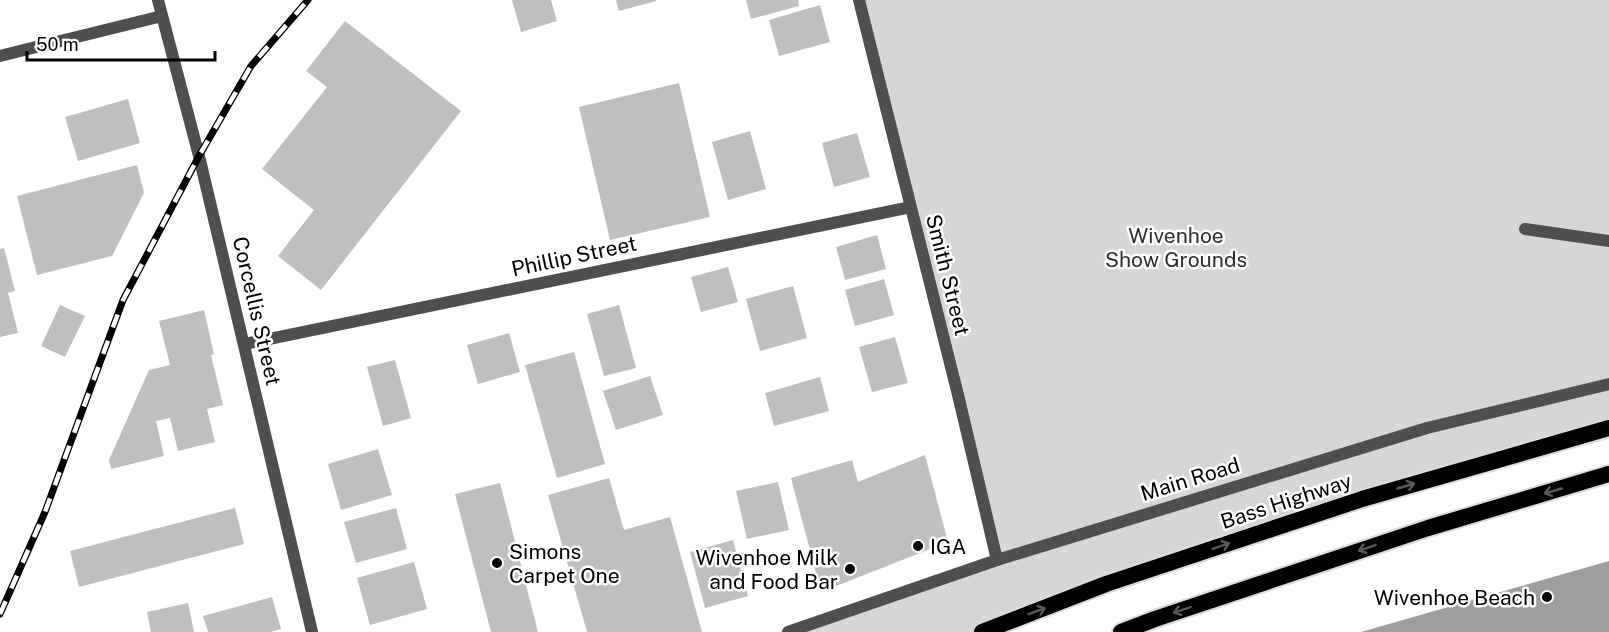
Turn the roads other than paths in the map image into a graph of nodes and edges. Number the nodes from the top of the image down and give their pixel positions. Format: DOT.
graph roads {
  1 [pos="158,0"];
  2 [pos="859,0"];
  3 [pos="162,16"];
  4 [pos="0,56"];
  5 [pos="911,207"];
  6 [pos="1525,229"];
  7 [pos="1609,241"];
  8 [pos="245,344"];
  9 [pos="1609,384"];
  10 [pos="1609,428"];
  11 [pos="1609,474"];
  12 [pos="997,560"];
  13 [pos="312,632"];
  14 [pos="788,632"];
  15 [pos="982,632"];
  16 [pos="1121,632"];
  1 -- 3 [label="street, Corcellis Street"];
  2 -- 5 [label="street, Smith Street"];
  3 -- 4 [label="street"];
  3 -- 8 [label="street, Corcellis Street"];
  5 -- 8 [label="street, Phillip Street"];
  5 -- 12 [label="street, Smith Street"];
  6 -- 7 [label="street"];
  8 -- 13 [label="street, Corcellis Street"];
  9 -- 12 [label="street, Main Road"];
  15 -- 10 [label="highway, Bass Highway, one-way"];
  11 -- 16 [label="highway, one-way"];
  12 -- 14 [label="street, Main Road"];
}
